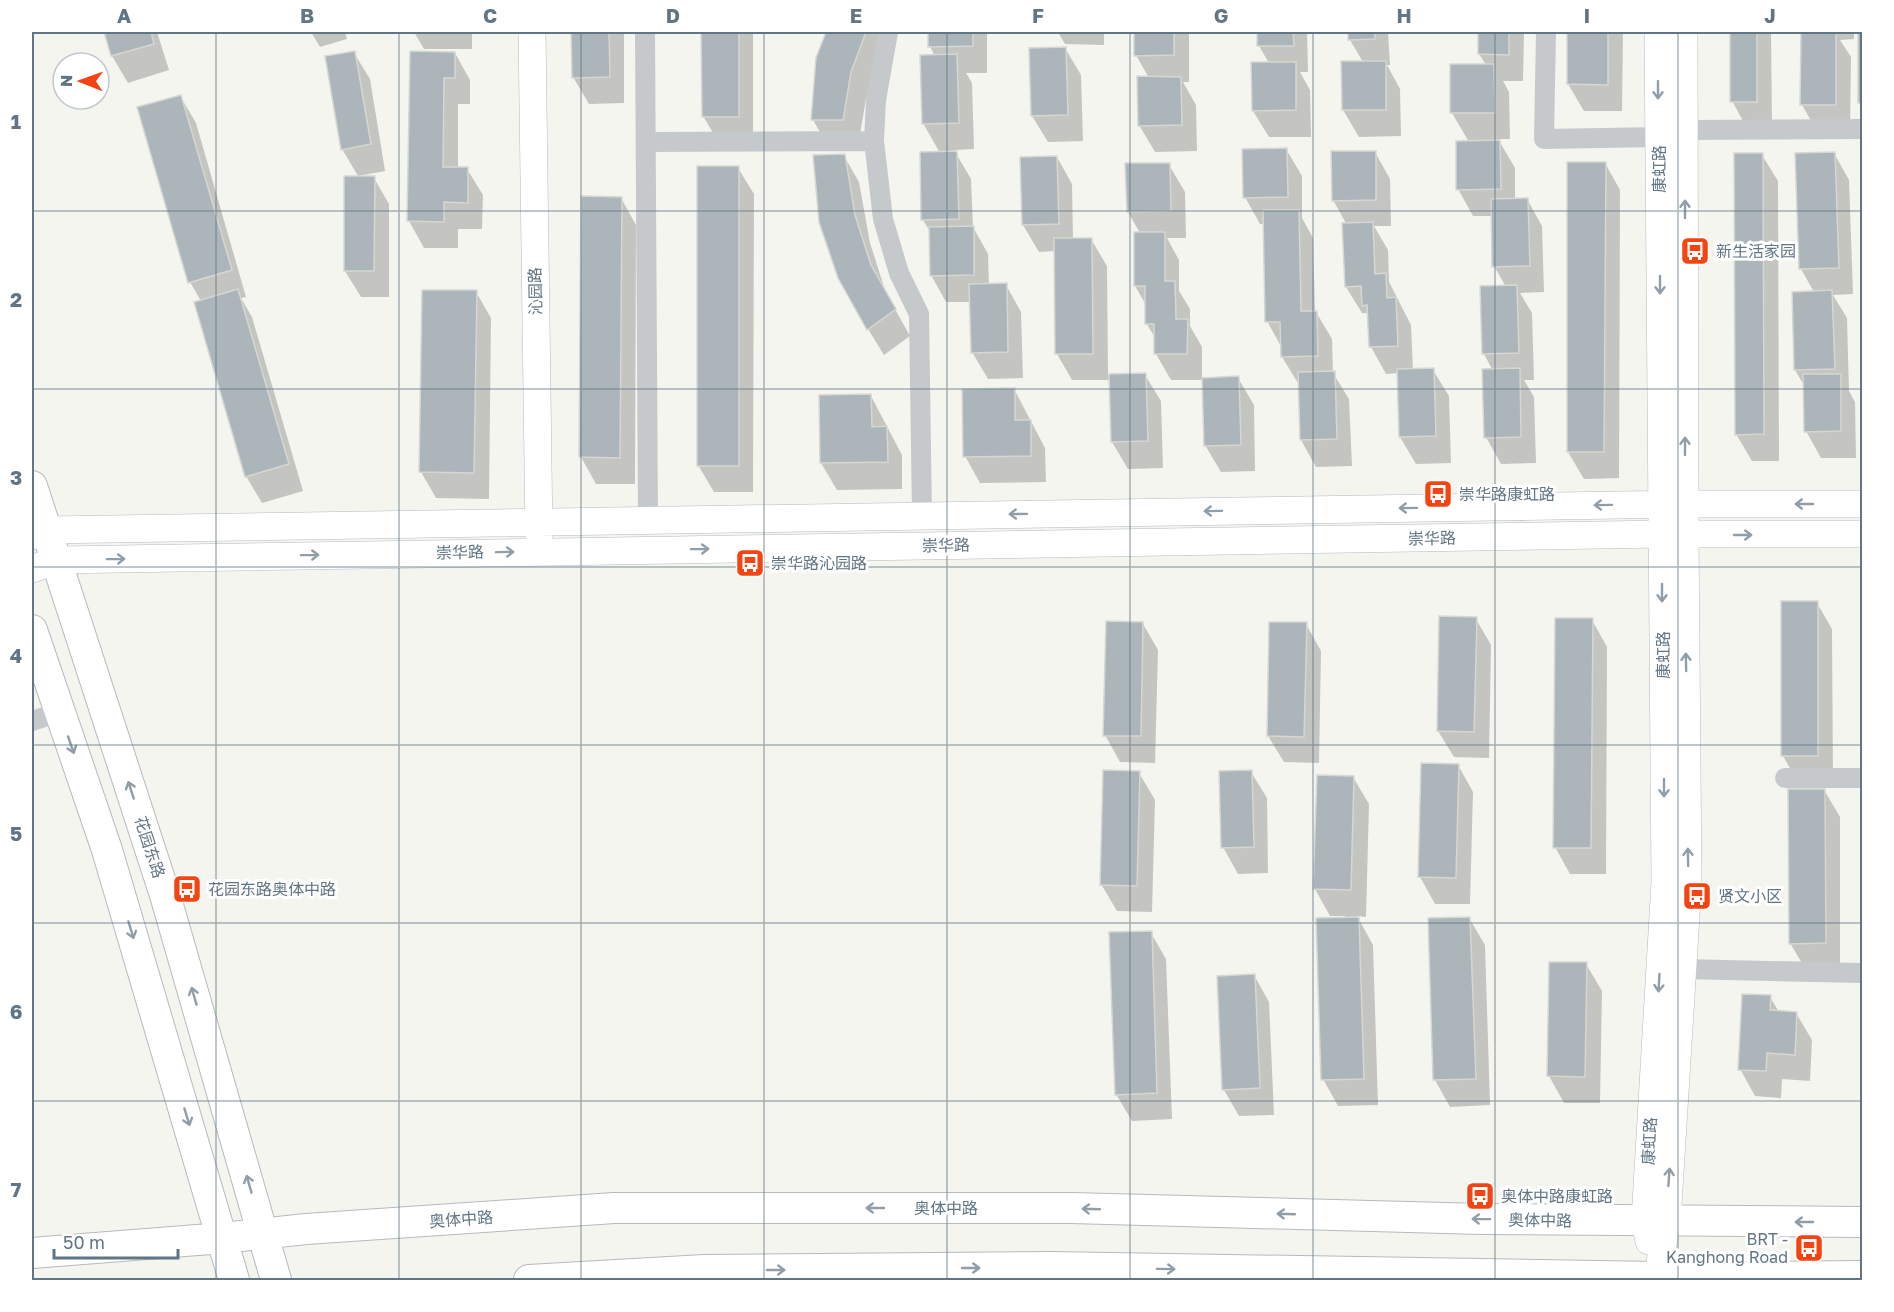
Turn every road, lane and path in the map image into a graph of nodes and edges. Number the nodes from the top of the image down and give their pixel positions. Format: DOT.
graph roads {
  1 [pos="532,32"];
  2 [pos="645,32"];
  3 [pos="888,32"];
  4 [pos="1546,32"];
  5 [pos="1658,32"];
  6 [pos="1684,32"];
  7 [pos="1863,129"];
  8 [pos="1684,130"];
  9 [pos="1659,137"];
  10 [pos="874,141"];
  11 [pos="646,142"];
  12 [pos="32,486"];
  13 [pos="1673,504"];
  14 [pos="1863,504"];
  15 [pos="922,515"];
  16 [pos="648,519"];
  17 [pos="538,521"];
  18 [pos="39,533"];
  19 [pos="1673,534"];
  20 [pos="1863,534"];
  21 [pos="539,551"];
  22 [pos="44,564"];
  23 [pos="32,630"];
  24 [pos="60,712"];
  25 [pos="32,721"];
  26 [pos="1785,778"];
  27 [pos="1863,778"];
  28 [pos="1683,969"];
  29 [pos="1863,973"];
  30 [pos="1656,1221"];
  31 [pos="1863,1222"];
  32 [pos="263,1233"];
  33 [pos="223,1238"];
  34 [pos="32,1253"];
  35 [pos="1105,1274"];
  36 [pos="1863,1276"];
  37 [pos="1657,1279"];
  38 [pos="234,1281"];
  39 [pos="276,1281"];
  40 [pos="529,1281"];
  1 -- 17 [label="main road, 沁园路"];
  2 -- 11 [label="street"];
  3 -- 10 [label="street"];
  4 -- 9 [label="street"];
  5 -- 9 [label="main road, 康虹路, one-way"];
  6 -- 8 [label="main road, 康虹路"];
  7 -- 8 [label="street"];
  13 -- 8 [label="main road, 康虹路, one-way"];
  9 -- 13 [label="main road, 康虹路, one-way"];
  10 -- 11 [label="street"];
  10 -- 15 [label="street"];
  11 -- 16 [label="street"];
  12 -- 18 [label="main road, 花园东路"];
  14 -- 13 [label="main road, 崇华路, one-way"];
  13 -- 15 [label="main road, 崇华路, one-way"];
  13 -- 19 [label="main road, 康虹路"];
  15 -- 16 [label="main road, 崇华路"];
  16 -- 17 [label="main road, 崇华路"];
  17 -- 18 [label="main road, 崇华路"];
  17 -- 21 [label="main road, 沁园路"];
  18 -- 22 [label="main road, 花园东路"];
  19 -- 20 [label="main road, 崇华路, one-way"];
  21 -- 19 [label="main road, 崇华路, one-way"];
  28 -- 19 [label="main road, 康虹路, one-way"];
  19 -- 30 [label="main road, 康虹路, one-way"];
  22 -- 21 [label="main road, 崇华路, one-way"];
  32 -- 22 [label="main road, 花园东路, one-way"];
  23 -- 24 [label="main road"];
  24 -- 25 [label="street"];
  24 -- 33 [label="main road, one-way"];
  26 -- 27 [label="street"];
  28 -- 29 [label="street"];
  30 -- 28 [label="main road, 康虹路, one-way"];
  31 -- 30 [label="main road, 奥体中路, one-way"];
  30 -- 32 [label="main road, 奥体中路, one-way"];
  30 -- 37 [label="main road, 康虹路"];
  32 -- 33 [label="main road, 奥体中路"];
  32 -- 39 [label="main road, 花园东路"];
  33 -- 34 [label="main road, 奥体中路"];
  33 -- 38 [label="main road"];
  35 -- 37 [label="main road, one-way"];
  40 -- 35 [label="main road, one-way"];
  36 -- 37 [label="main road"];
}
